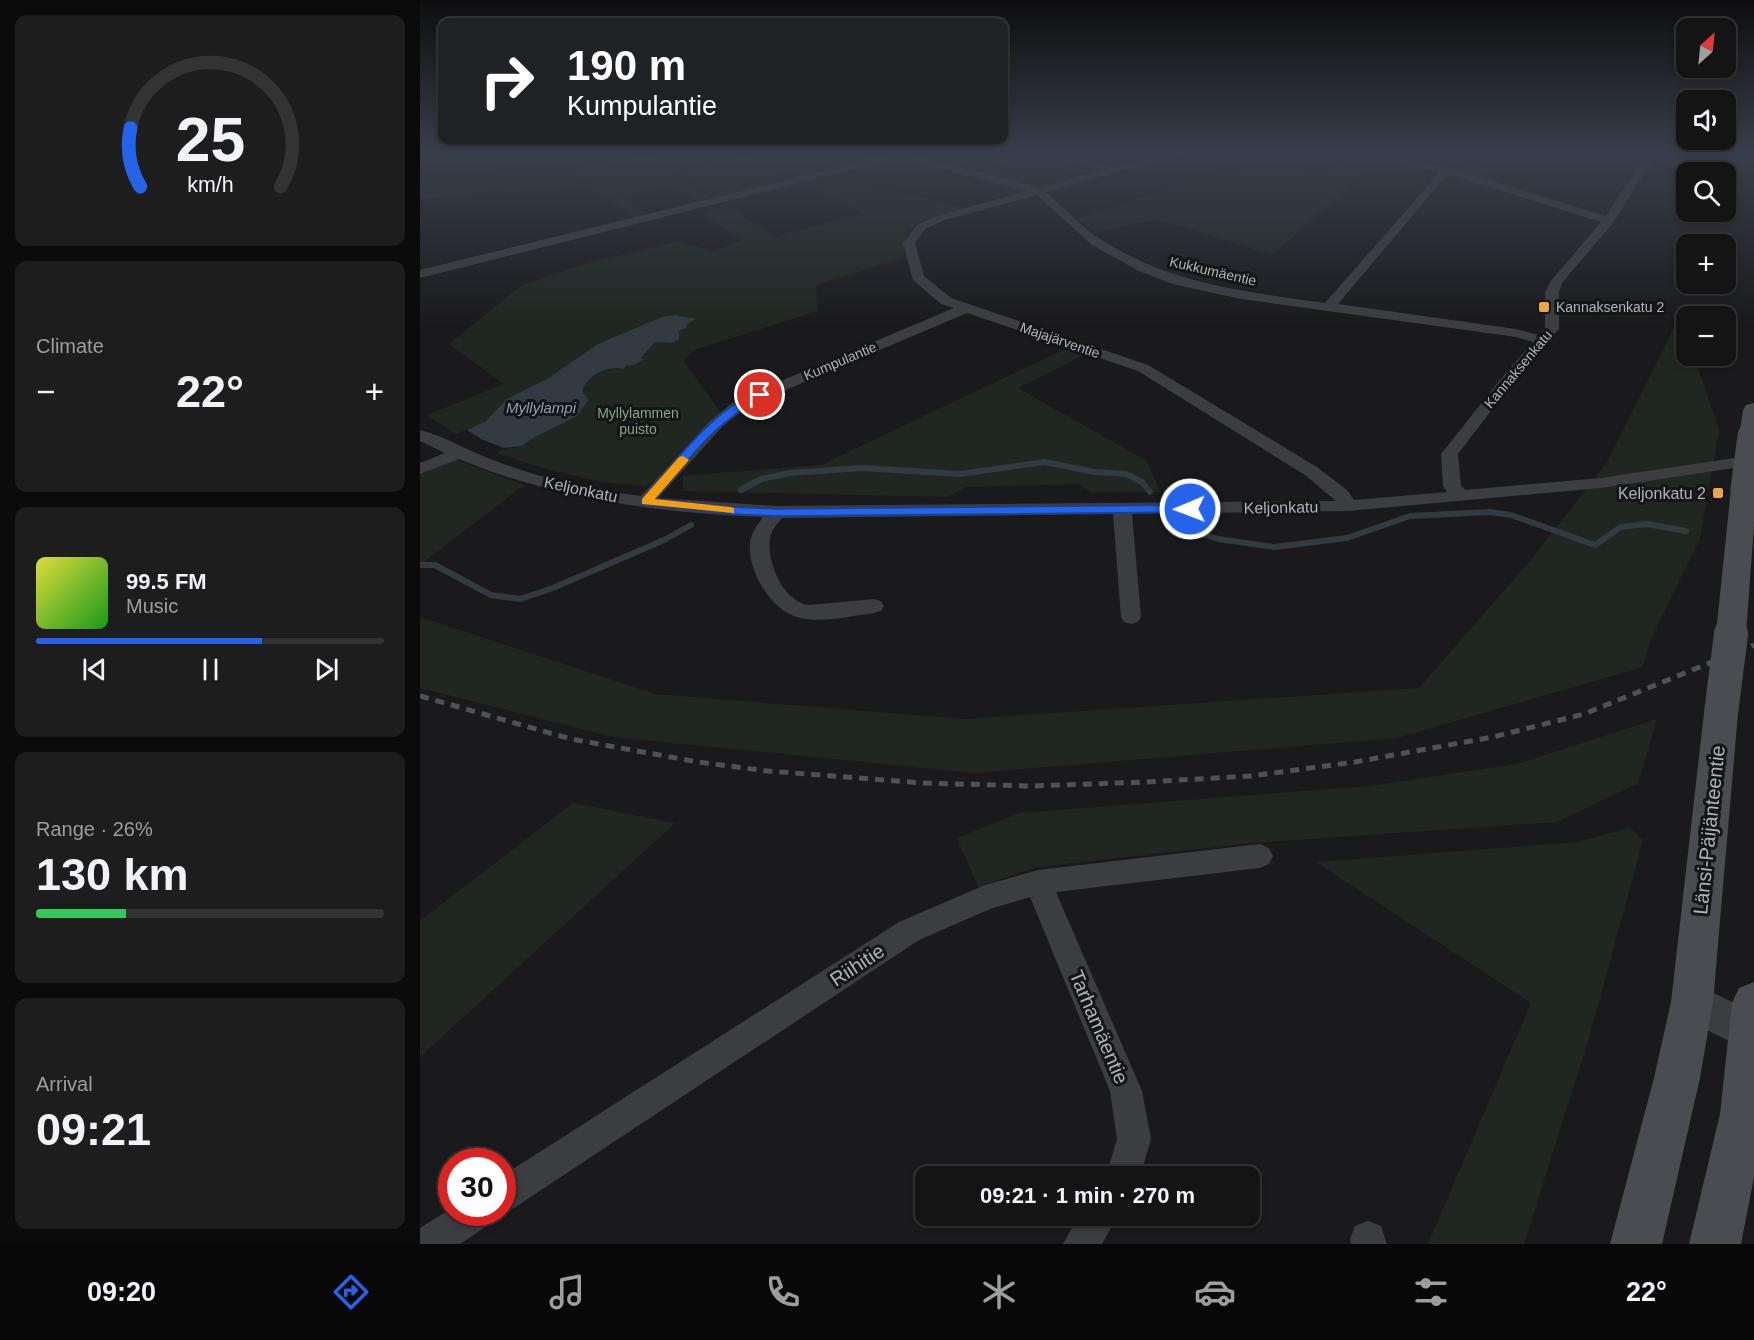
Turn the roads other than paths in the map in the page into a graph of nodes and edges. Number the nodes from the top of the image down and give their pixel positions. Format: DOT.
graph roads {
  1 [pos="675,210"];
  2 [pos="969,210"];
  3 [pos="1060,210"];
  4 [pos="1411,210"];
  5 [pos="1573,210"];
  6 [pos="1617,210"];
  7 [pos="1608,221"];
  8 [pos="420,274"];
  9 [pos="966,308"];
  10 [pos="1328,308"];
  11 [pos="1544,340"];
  12 [pos="1754,410"];
  13 [pos="420,435"];
  14 [pos="1753,448"];
  15 [pos="459,453"];
  16 [pos="420,469"];
  17 [pos="1461,497"];
  18 [pos="646,501"];
  19 [pos="1348,506"];
  20 [pos="1122,510"];
  21 [pos="776,512"];
  22 [pos="874,606"];
  23 [pos="1131,617"];
  24 [pos="1260,856"];
  25 [pos="1038,882"];
  26 [pos="1692,1002"];
  27 [pos="1753,1023"];
  28 [pos="1126,1166"];
  29 [pos="516,1187"];
  30 [pos="456,1226"];
  31 [pos="1093,1226"];
  32 [pos="428,1244"];
  33 [pos="1081,1244"];
  34 [pos="1636,1244"];
  35 [pos="1715,1244"];
  1 -- 8 [label="street"];
  2 -- 9 [label="street, Majajärventie"];
  3 -- 10 [label="street, Kukkumäentie"];
  4 -- 10 [label="street"];
  5 -- 7 [label="street"];
  6 -- 7 [label="street, Kannaksenkatu"];
  7 -- 11 [label="street, Kannaksenkatu"];
  9 -- 18 [label="street, Kumpulantie"];
  9 -- 19 [label="street, Majajärventie"];
  10 -- 11 [label="street, Kukkumäentie"];
  11 -- 17 [label="street, Kannaksenkatu"];
  12 -- 14 [label="main road, Länsi-Päijänteentie"];
  13 -- 15 [label="street, Keljonkatu"];
  14 -- 17 [label="street, Keljonkatu"];
  14 -- 26 [label="main road, Länsi-Päijänteentie, bridge"];
  15 -- 16 [label="street"];
  15 -- 18 [label="street, Keljonkatu"];
  17 -- 19 [label="street, Keljonkatu"];
  18 -- 21 [label="street, Keljonkatu"];
  19 -- 20 [label="street, Keljonkatu"];
  20 -- 21 [label="street, Keljonkatu"];
  20 -- 23 [label="street"];
  21 -- 22 [label="street"];
  24 -- 25 [label="street, Riihitie"];
  25 -- 28 [label="street, Tarhamäentie"];
  25 -- 29 [label="street, Riihitie"];
  26 -- 27 [label="street"];
  26 -- 34 [label="main road, Länsi-Päijänteentie"];
  27 -- 35 [label="main road"];
  30 -- 32 [label="street"];
  31 -- 33 [label="street"];
}
